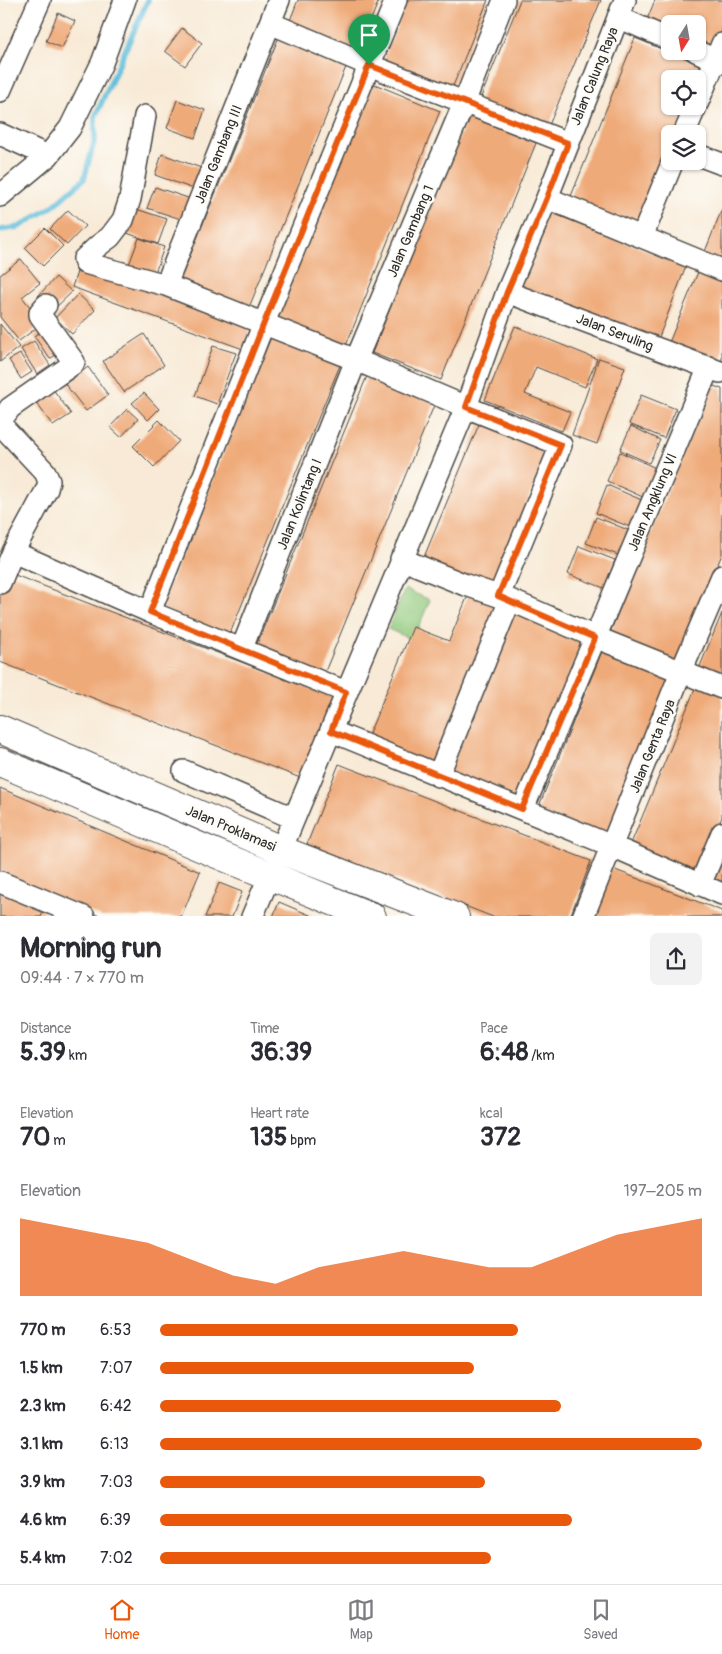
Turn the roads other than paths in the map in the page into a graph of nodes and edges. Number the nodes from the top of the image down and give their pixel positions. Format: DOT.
graph roads {
  1 [pos="40,0"];
  2 [pos="125,0"];
  3 [pos="279,0"];
  4 [pos="396,0"];
  5 [pos="504,0"];
  6 [pos="621,8"];
  7 [pos="270,23"];
  8 [pos="661,34"];
  9 [pos="714,54"];
  10 [pos="369,65"];
  11 [pos="706,78"];
  12 [pos="0,91"];
  13 [pos="464,103"];
  14 [pos="144,116"];
  15 [pos="0,134"];
  16 [pos="568,143"];
  17 [pos="48,156"];
  18 [pos="706,158"];
  19 [pos="722,164"];
  20 [pos="669,170"];
  21 [pos="0,196"];
  22 [pos="547,198"];
  23 [pos="642,237"];
  24 [pos="722,270"];
  25 [pos="166,285"];
  26 [pos="507,292"];
  27 [pos="46,305"];
  28 [pos="264,323"];
  29 [pos="356,360"];
  30 [pos="715,370"];
  31 [pos="466,407"];
  32 [pos="13,552"];
  33 [pos="401,559"];
  34 [pos="722,576"];
  35 [pos="0,582"];
  36 [pos="504,598"];
  37 [pos="150,612"];
  38 [pos="595,638"];
  39 [pos="242,648"];
  40 [pos="681,672"];
  41 [pos="722,688"];
  42 [pos="346,692"];
  43 [pos="331,731"];
  44 [pos="3,739"];
  45 [pos="0,762"];
  46 [pos="184,771"];
  47 [pos="438,776"];
  48 [pos="522,809"];
  49 [pos="293,818"];
  50 [pos="722,833"];
  51 [pos="612,846"];
  52 [pos="281,850"];
  53 [pos="270,875"];
  54 [pos="0,882"];
  55 [pos="700,885"];
  56 [pos="722,894"];
  57 [pos="45,909"];
  58 [pos="84,916"];
  59 [pos="252,916"];
  60 [pos="372,916"];
  61 [pos="455,916"];
  62 [pos="584,916"];
  1 -- 12 [label="street"];
  2 -- 17 [label="street"];
  3 -- 7 [label="street, Jalan Gambang III"];
  4 -- 10 [label="street"];
  5 -- 13 [label="street, Jalan Gambang 1"];
  6 -- 8 [label="street"];
  6 -- 16 [label="street, Jalan Calung Raya"];
  7 -- 10 [label="street"];
  7 -- 25 [label="street, Jalan Gambang III"];
  9 -- 11 [label="street"];
  10 -- 13 [label="street"];
  10 -- 28 [label="street"];
  13 -- 16 [label="street"];
  13 -- 29 [label="street, Jalan Gambang 1"];
  14 -- 25 [label="street"];
  15 -- 17 [label="street"];
  16 -- 22 [label="street, Jalan Calung Raya"];
  17 -- 21 [label="street"];
  18 -- 19 [label="street"];
  20 -- 23 [label="street"];
  22 -- 23 [label="street"];
  22 -- 26 [label="street, Jalan Calung Raya"];
  23 -- 24 [label="street"];
  25 -- 28 [label="street"];
  26 -- 30 [label="street, Jalan Seruling"];
  26 -- 31 [label="street, Jalan Calung Raya"];
  27 -- 32 [label="street"];
  28 -- 29 [label="street"];
  28 -- 37 [label="street"];
  29 -- 31 [label="street"];
  29 -- 39 [label="street, Jalan Kolintang I"];
  30 -- 38 [label="street, Jalan Angklung VI"];
  31 -- 33 [label="street, Jalan Calung Raya"];
  31 -- 36 [label="street"];
  32 -- 35 [label="street"];
  32 -- 37 [label="street"];
  33 -- 36 [label="street"];
  33 -- 42 [label="street, Jalan Calung Raya"];
  34 -- 40 [label="street, Jalan Genta Raya"];
  36 -- 38 [label="street"];
  36 -- 47 [label="street"];
  37 -- 39 [label="street"];
  38 -- 40 [label="street"];
  38 -- 48 [label="street, Jalan Angklung VI"];
  39 -- 42 [label="street"];
  40 -- 41 [label="street"];
  40 -- 51 [label="street, Jalan Genta Raya"];
  42 -- 43 [label="street, Jalan Calung Raya"];
  43 -- 47 [label="street"];
  43 -- 49 [label="street, Jalan Calung Raya"];
  44 -- 52 [label="street, Jalan Proklamasi"];
  45 -- 53 [label="street, Jalan Proklamasi"];
  46 -- 49 [label="street"];
  47 -- 48 [label="street"];
  48 -- 51 [label="street"];
  49 -- 52 [label="street, Jalan Calung Raya"];
  50 -- 55 [label="street"];
  51 -- 55 [label="street"];
  51 -- 62 [label="street, Jalan Genta Raya"];
  52 -- 61 [label="street, Jalan Proklamasi"];
  53 -- 59 [label="street"];
  53 -- 60 [label="street, Jalan Proklamasi"];
  54 -- 57 [label="street"];
  55 -- 56 [label="street"];
  57 -- 58 [label="street"];
}
